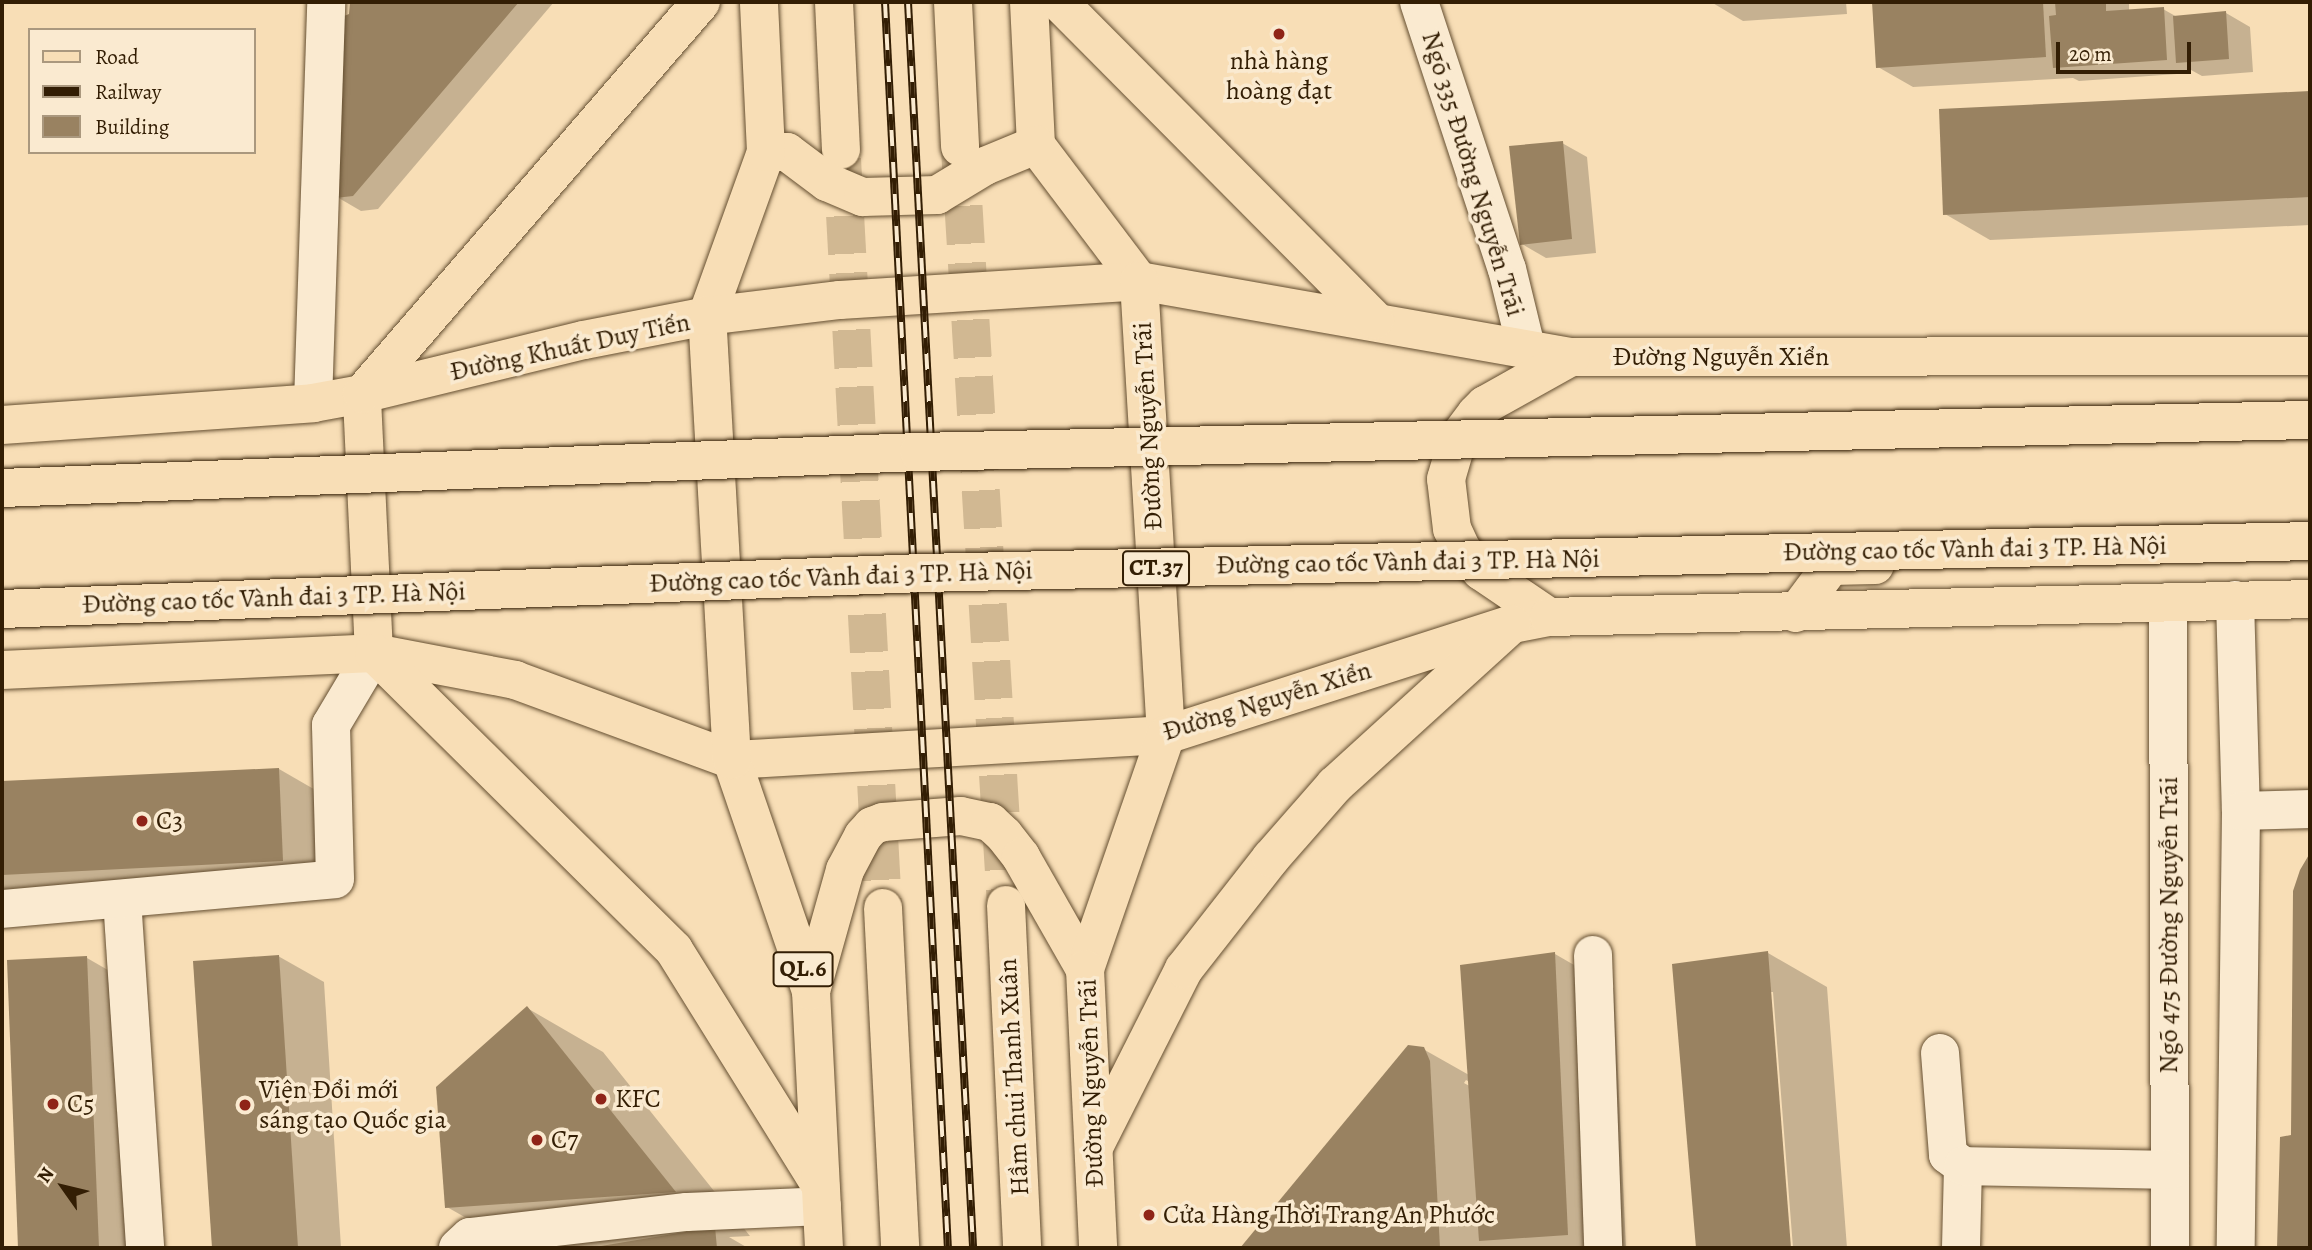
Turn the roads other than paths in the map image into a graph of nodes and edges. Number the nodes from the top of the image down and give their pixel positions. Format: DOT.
graph roads {
  1 [pos="326,2"];
  2 [pos="701,2"];
  3 [pos="759,2"];
  4 [pos="834,2"];
  5 [pos="953,2"];
  6 [pos="1029,2"];
  7 [pos="1059,2"];
  8 [pos="1419,2"];
  9 [pos="1036,145"];
  10 [pos="960,147"];
  11 [pos="842,150"];
  12 [pos="766,152"];
  13 [pos="1139,281"];
  14 [pos="707,317"];
  15 [pos="1375,320"];
  16 [pos="1526,346"];
  17 [pos="2310,356"];
  18 [pos="1571,357"];
  19 [pos="362,394"];
  20 [pos="313,403"];
  21 [pos="2310,420"];
  22 [pos="2,425"];
  23 [pos="2,488"];
  24 [pos="2310,541"];
  25 [pos="2310,557"];
  26 [pos="2310,599"];
  27 [pos="2235,600"];
  28 [pos="2168,601"];
  29 [pos="2,609"];
  30 [pos="1796,613"];
  31 [pos="1549,617"];
  32 [pos="1512,624"];
  33 [pos="374,653"];
  34 [pos="2,670"];
  35 [pos="1166,736"];
  36 [pos="732,760"];
  37 [pos="2310,809"];
  38 [pos="2241,811"];
  39 [pos="122,899"];
  40 [pos="1006,905"];
  41 [pos="883,908"];
  42 [pos="2,909"];
  43 [pos="1593,956"];
  44 [pos="1085,969"];
  45 [pos="811,991"];
  46 [pos="1940,1053"];
  47 [pos="1094,1146"];
  48 [pos="1963,1166"];
  49 [pos="2170,1170"];
  50 [pos="822,1197"];
  51 [pos="145,1248"];
  52 [pos="458,1248"];
  53 [pos="824,1248"];
  54 [pos="900,1248"];
  55 [pos="1022,1248"];
  56 [pos="1098,1248"];
  57 [pos="1603,1248"];
  58 [pos="1961,1248"];
  59 [pos="2170,1248"];
  60 [pos="2236,1248"];
  1 -- 20 [label="street"];
  2 -- 19 [label="main road"];
  3 -- 12 [label="main road"];
  4 -- 11 [label="main road"];
  5 -- 10 [label="main road"];
  6 -- 9 [label="main road"];
  7 -- 15 [label="main road"];
  8 -- 16 [label="street, Ngõ 335 Đường Nguyễn Trãi"];
  9 -- 12 [label="main road"];
  9 -- 13 [label="main road"];
  12 -- 14 [label="main road"];
  13 -- 14 [label="main road, Đường Khuất Duy Tiến"];
  13 -- 15 [label="main road, Đường Nguyễn Xiển"];
  13 -- 35 [label="main road, Đường Nguyễn Trãi"];
  14 -- 19 [label="main road, Đường Khuất Duy Tiến"];
  14 -- 36 [label="main road"];
  15 -- 16 [label="main road, Đường Nguyễn Xiển"];
  16 -- 18 [label="main road, Đường Nguyễn Xiển"];
  17 -- 18 [label="main road, Đường Nguyễn Xiển"];
  18 -- 31 [label="main road"];
  19 -- 20 [label="main road, Đường Khuất Duy Tiến"];
  19 -- 33 [label="main road"];
  20 -- 22 [label="main road, Đường Khuất Duy Tiến"];
  21 -- 23 [label="main road, bridge"];
  24 -- 29 [label="main road, Đường cao tốc Vành đai 3 TP. Hà Nội / CT.37, bridge"];
  25 -- 30 [label="main road"];
  26 -- 27 [label="main road, Đường Nguyễn Xiển"];
  27 -- 28 [label="main road, Đường Nguyễn Xiển"];
  27 -- 38 [label="street"];
  28 -- 30 [label="main road, Đường Nguyễn Xiển"];
  28 -- 49 [label="street, Ngõ 475 Đường Nguyễn Trãi"];
  30 -- 31 [label="main road, Đường Nguyễn Xiển"];
  31 -- 32 [label="main road, Đường Nguyễn Xiển"];
  32 -- 35 [label="main road, Đường Nguyễn Xiển"];
  32 -- 47 [label="main road"];
  33 -- 34 [label="main road"];
  33 -- 36 [label="main road"];
  33 -- 39 [label="street"];
  33 -- 50 [label="main road"];
  35 -- 36 [label="main road, Đường Nguyễn Xiển"];
  35 -- 44 [label="main road, Đường Nguyễn Trãi"];
  36 -- 45 [label="main road, QL.6"];
  37 -- 38 [label="street"];
  38 -- 60 [label="street"];
  39 -- 42 [label="street"];
  39 -- 51 [label="street"];
  40 -- 55 [label="main road, Hầm chui Thanh Xuân"];
  41 -- 54 [label="main road"];
  43 -- 57 [label="street"];
  44 -- 45 [label="main road"];
  44 -- 47 [label="main road, Đường Nguyễn Trãi"];
  45 -- 50 [label="main road, QL.6"];
  46 -- 48 [label="street"];
  47 -- 56 [label="main road, Đường Nguyễn Trãi"];
  48 -- 49 [label="street"];
  48 -- 58 [label="street"];
  49 -- 59 [label="street, Ngõ 475 Đường Nguyễn Trãi"];
  50 -- 52 [label="street"];
  50 -- 53 [label="main road, QL.6"];
}
